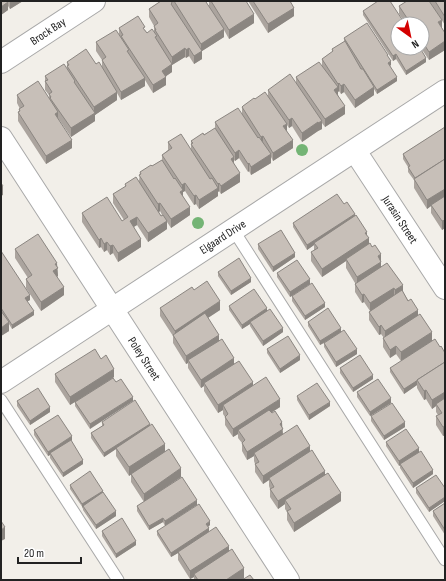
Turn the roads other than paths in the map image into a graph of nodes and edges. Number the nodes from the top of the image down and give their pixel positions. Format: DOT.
graph roads {
  1 [pos="94,1"];
  2 [pos="1,62"];
  3 [pos="445,91"];
  4 [pos="1,138"];
  5 [pos="355,151"];
  6 [pos="234,231"];
  7 [pos="445,288"];
  8 [pos="112,309"];
  9 [pos="1,382"];
  10 [pos="1,400"];
  11 [pos="445,560"];
  12 [pos="118,580"];
  13 [pos="288,580"];
  1 -- 2 [label="street, Brock Bay"];
  3 -- 5 [label="street, Elgaard Drive"];
  4 -- 8 [label="street, Poley Street"];
  5 -- 6 [label="street, Elgaard Drive"];
  5 -- 7 [label="street, Jurasin Street"];
  6 -- 8 [label="street, Elgaard Drive"];
  6 -- 11 [label="lane"];
  8 -- 9 [label="street, Elgaard Drive"];
  8 -- 13 [label="street, Poley Street"];
  10 -- 12 [label="lane"];
}
